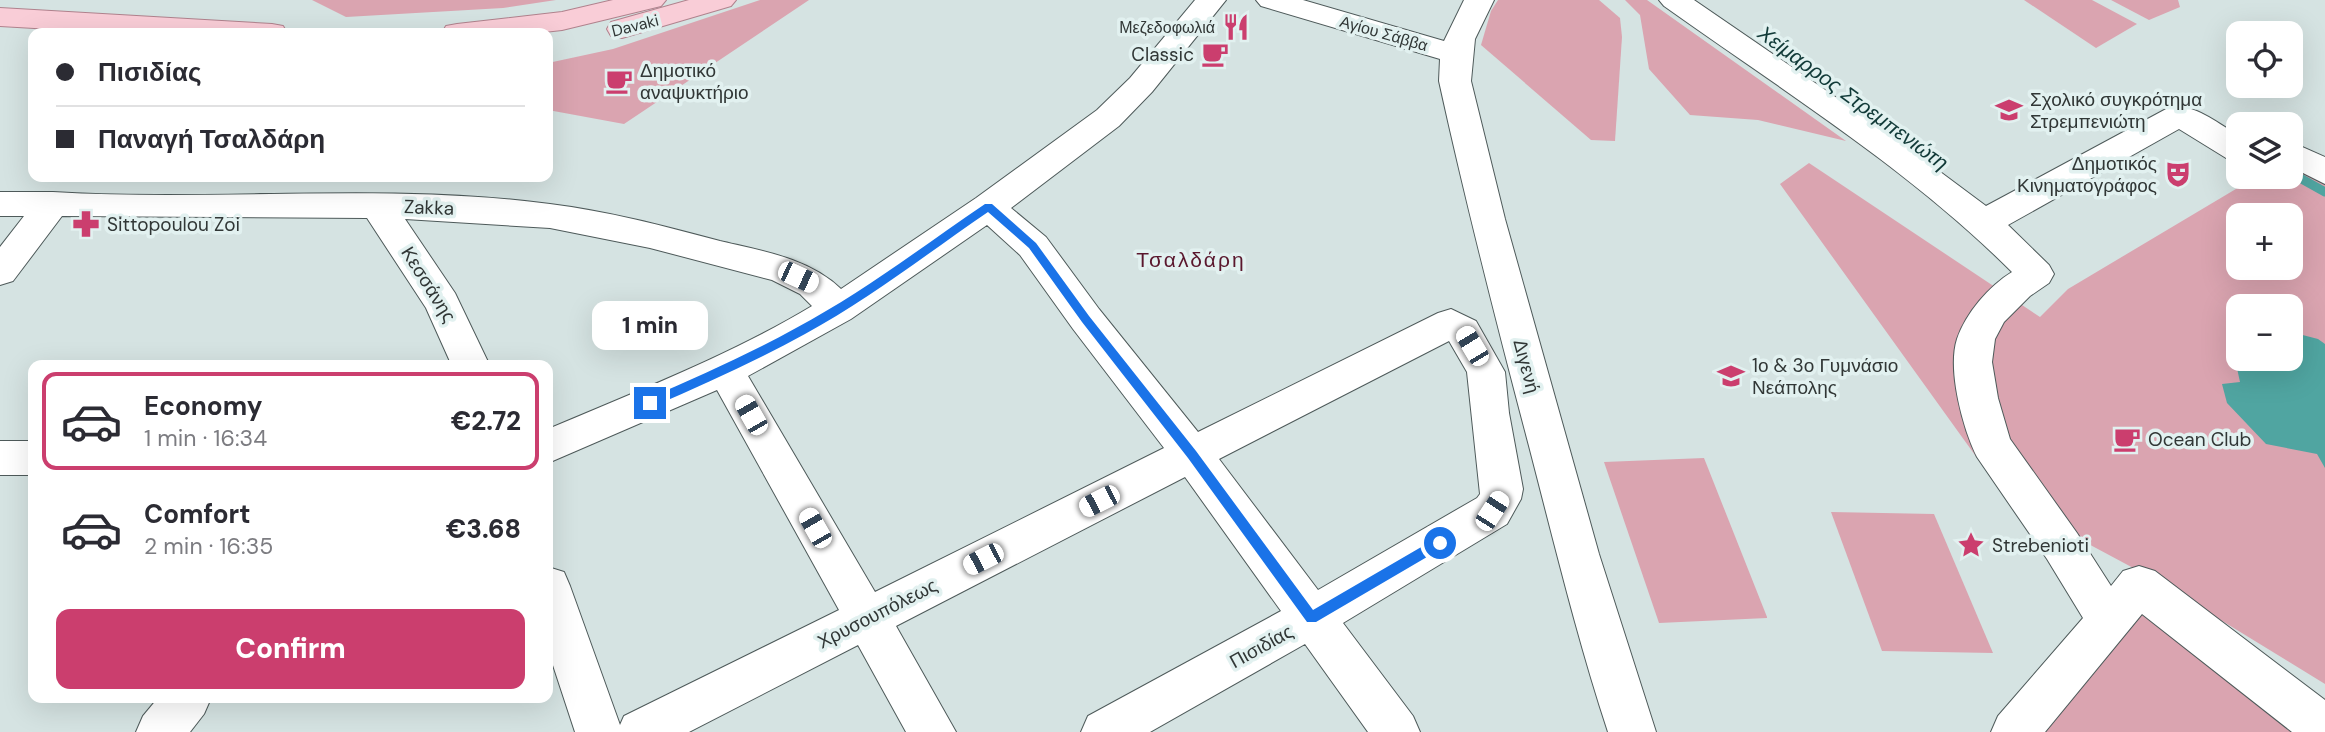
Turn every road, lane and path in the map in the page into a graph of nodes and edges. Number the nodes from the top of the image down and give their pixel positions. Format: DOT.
graph roads {
  1 [pos="651,0"];
  2 [pos="721,0"];
  3 [pos="1211,0"];
  4 [pos="1271,0"];
  5 [pos="1479,0"];
  6 [pos="1674,0"];
  7 [pos="0,17"];
  8 [pos="187,28"];
  9 [pos="501,28"];
  10 [pos="0,42"];
  11 [pos="28,44"];
  12 [pos="553,44"];
  13 [pos="1456,54"];
  14 [pos="2226,143"];
  15 [pos="0,204"];
  16 [pos="53,204"];
  17 [pos="377,206"];
  18 [pos="988,206"];
  19 [pos="1984,223"];
  20 [pos="0,272"];
  21 [pos="838,309"];
  22 [pos="1451,323"];
  23 [pos="469,360"];
  24 [pos="725,370"];
  25 [pos="553,445"];
  26 [pos="1192,454"];
  27 [pos="0,458"];
  28 [pos="28,458"];
  29 [pos="2062,546"];
  30 [pos="2139,585"];
  31 [pos="553,600"];
  32 [pos="867,618"];
  33 [pos="1311,618"];
  34 [pos="2108,620"];
  35 [pos="184,703"];
  36 [pos="2325,729"];
  37 [pos="160,732"];
  38 [pos="599,732"];
  39 [pos="640,732"];
  40 [pos="932,732"];
  41 [pos="1105,732"];
  42 [pos="1396,732"];
  43 [pos="1632,732"];
  44 [pos="2015,732"];
  1 -- 9 [label="main road, Davaki"];
  2 -- 12 [label="main road, Davaki"];
  3 -- 18 [label="street"];
  4 -- 13 [label="street, Αγίου Σάββα"];
  5 -- 13 [label="street, Διγενή"];
  6 -- 19 [label="street"];
  7 -- 8 [label="main road"];
  10 -- 11 [label="main road"];
  13 -- 43 [label="street, Διγενή"];
  14 -- 19 [label="street"];
  15 -- 16 [label="street, Zakka"];
  16 -- 17 [label="street, Zakka"];
  16 -- 20 [label="street"];
  17 -- 21 [label="street, Zakka"];
  17 -- 23 [label="street, Κεσσάνης"];
  18 -- 21 [label="street"];
  18 -- 26 [label="street"];
  19 -- 29 [label="street"];
  21 -- 24 [label="street"];
  22 -- 26 [label="street, Χρυσουπόλεως"];
  22 -- 33 [label="street, Πισιδίας"];
  24 -- 25 [label="street"];
  24 -- 32 [label="street"];
  26 -- 32 [label="street, Χρυσουπόλεως"];
  26 -- 33 [label="street"];
  27 -- 28 [label="street"];
  29 -- 30 [label="street"];
  29 -- 34 [label="street"];
  30 -- 34 [label="street"];
  30 -- 36 [label="street"];
  31 -- 38 [label="street"];
  32 -- 39 [label="street, Χρυσουπόλεως"];
  32 -- 40 [label="street"];
  33 -- 41 [label="street, Πισιδίας"];
  33 -- 42 [label="street"];
  34 -- 44 [label="street"];
  35 -- 37 [label="street"];
}
